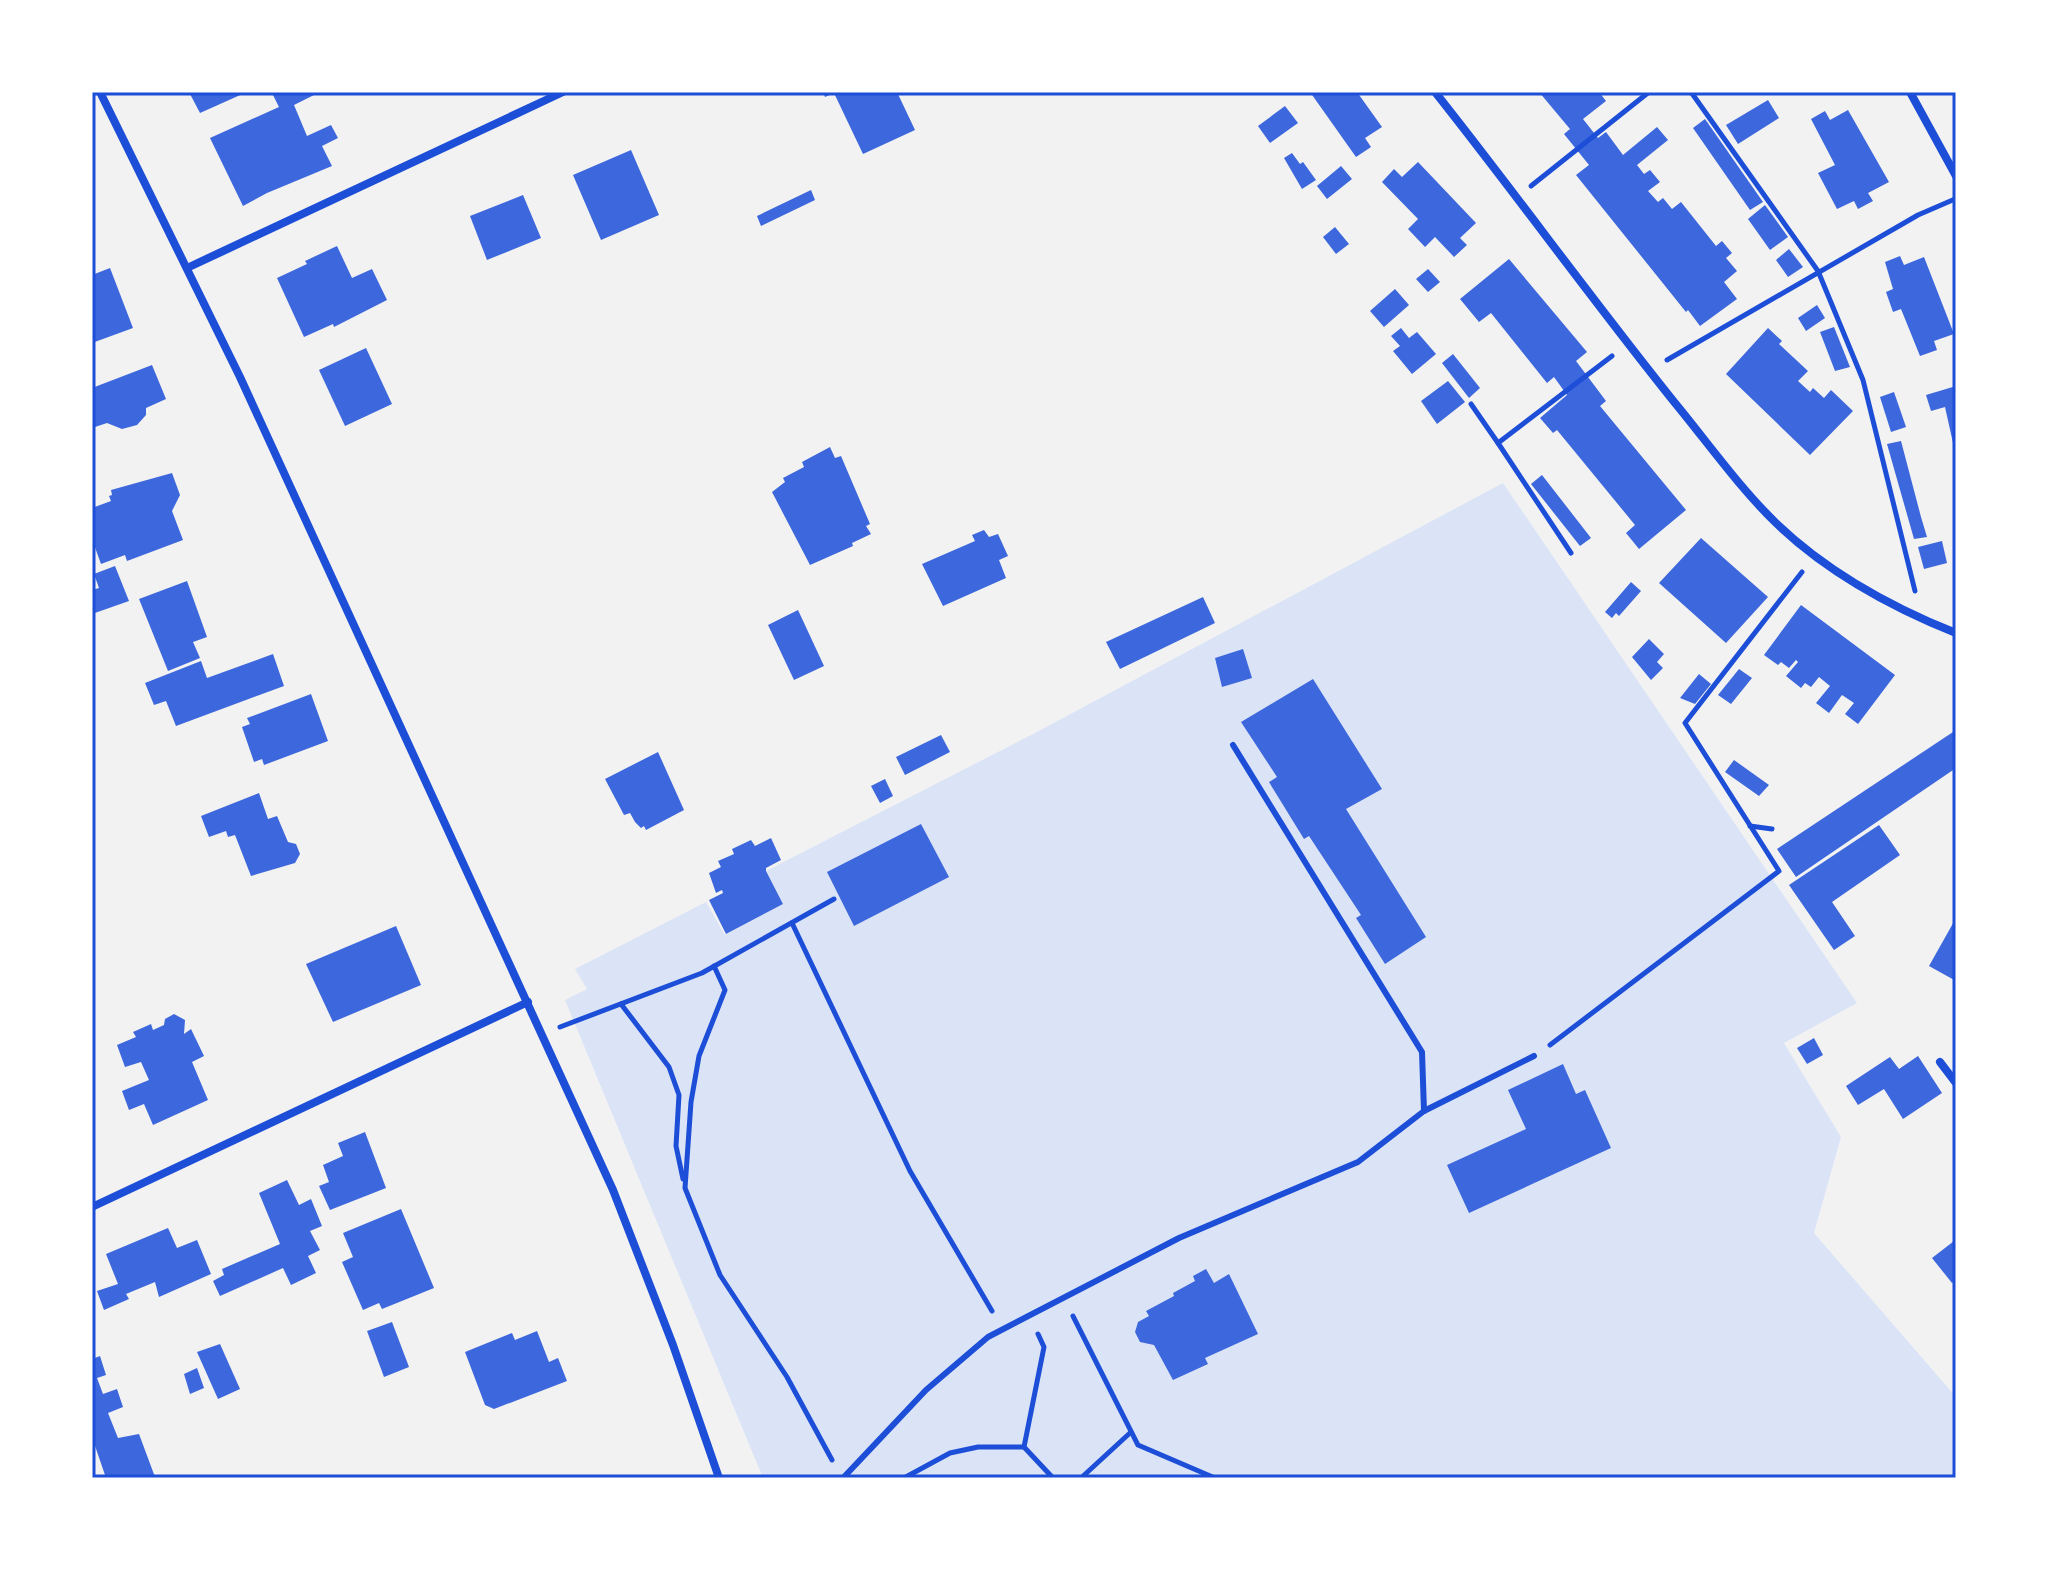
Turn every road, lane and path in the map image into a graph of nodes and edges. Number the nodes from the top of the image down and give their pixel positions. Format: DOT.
graph roads {
  1 [pos="100,92"];
  2 [pos="563,92"];
  3 [pos="1435,92"];
  4 [pos="1649,92"];
  5 [pos="1691,92"];
  6 [pos="1910,92"];
  7 [pos="1956,176"];
  8 [pos="1518,196"];
  9 [pos="1956,199"];
  10 [pos="187,268"];
  11 [pos="1818,271"];
  12 [pos="1629,344"];
  13 [pos="1649,371"];
  14 [pos="1471,404"];
  15 [pos="1498,443"];
  16 [pos="1571,553"];
  17 [pos="1815,556"];
  18 [pos="1922,619"];
  19 [pos="1956,633"];
  20 [pos="1233,745"];
  21 [pos="1750,826"];
  22 [pos="1772,829"];
  23 [pos="834,899"];
  24 [pos="792,923"];
  25 [pos="714,966"];
  26 [pos="528,1002"];
  27 [pos="621,1004"];
  28 [pos="542,1034"];
  29 [pos="1534,1056"];
  30 [pos="1940,1062"];
  31 [pos="1956,1083"];
  32 [pos="1424,1111"];
  33 [pos="685,1188"];
  34 [pos="92,1207"];
  35 [pos="1063,1297"];
  36 [pos="1030,1314"];
  37 [pos="1002,1329"];
  38 [pos="1131,1432"];
  39 [pos="1024,1447"];
  40 [pos="835,1465"];
  41 [pos="719,1478"];
  42 [pos="843,1478"];
  43 [pos="904,1478"];
  44 [pos="1053,1478"];
  45 [pos="1081,1478"];
  46 [pos="1215,1478"];
  1 -- 10 [label="street"];
  2 -- 10 [label="street"];
  3 -- 8 [label="street"];
  4 -- 8 [label="path"];
  5 -- 11 [label="path"];
  6 -- 7 [label="street"];
  8 -- 12 [label="street"];
  9 -- 11 [label="path"];
  10 -- 26 [label="street"];
  11 -- 13 [label="path"];
  11 -- 18 [label="path"];
  12 -- 13 [label="street"];
  12 -- 15 [label="path"];
  13 -- 17 [label="street"];
  14 -- 15 [label="path"];
  15 -- 16 [label="path"];
  17 -- 18 [label="street"];
  17 -- 21 [label="path"];
  18 -- 19 [label="street"];
  20 -- 32 [label="lane"];
  21 -- 22 [label="path"];
  21 -- 29 [label="path"];
  23 -- 24 [label="path"];
  24 -- 25 [label="path"];
  24 -- 37 [label="path"];
  25 -- 27 [label="path"];
  25 -- 33 [label="path"];
  26 -- 28 [label="street"];
  26 -- 34 [label="street"];
  27 -- 28 [label="path"];
  27 -- 33 [label="path"];
  28 -- 41 [label="street"];
  29 -- 32 [label="lane"];
  30 -- 31 [label="street"];
  32 -- 35 [label="lane"];
  33 -- 40 [label="path"];
  35 -- 36 [label="lane"];
  35 -- 38 [label="path"];
  36 -- 37 [label="lane"];
  36 -- 39 [label="path"];
  37 -- 42 [label="lane"];
  38 -- 45 [label="path"];
  38 -- 46 [label="path"];
  39 -- 43 [label="path"];
  39 -- 44 [label="path"];
}
